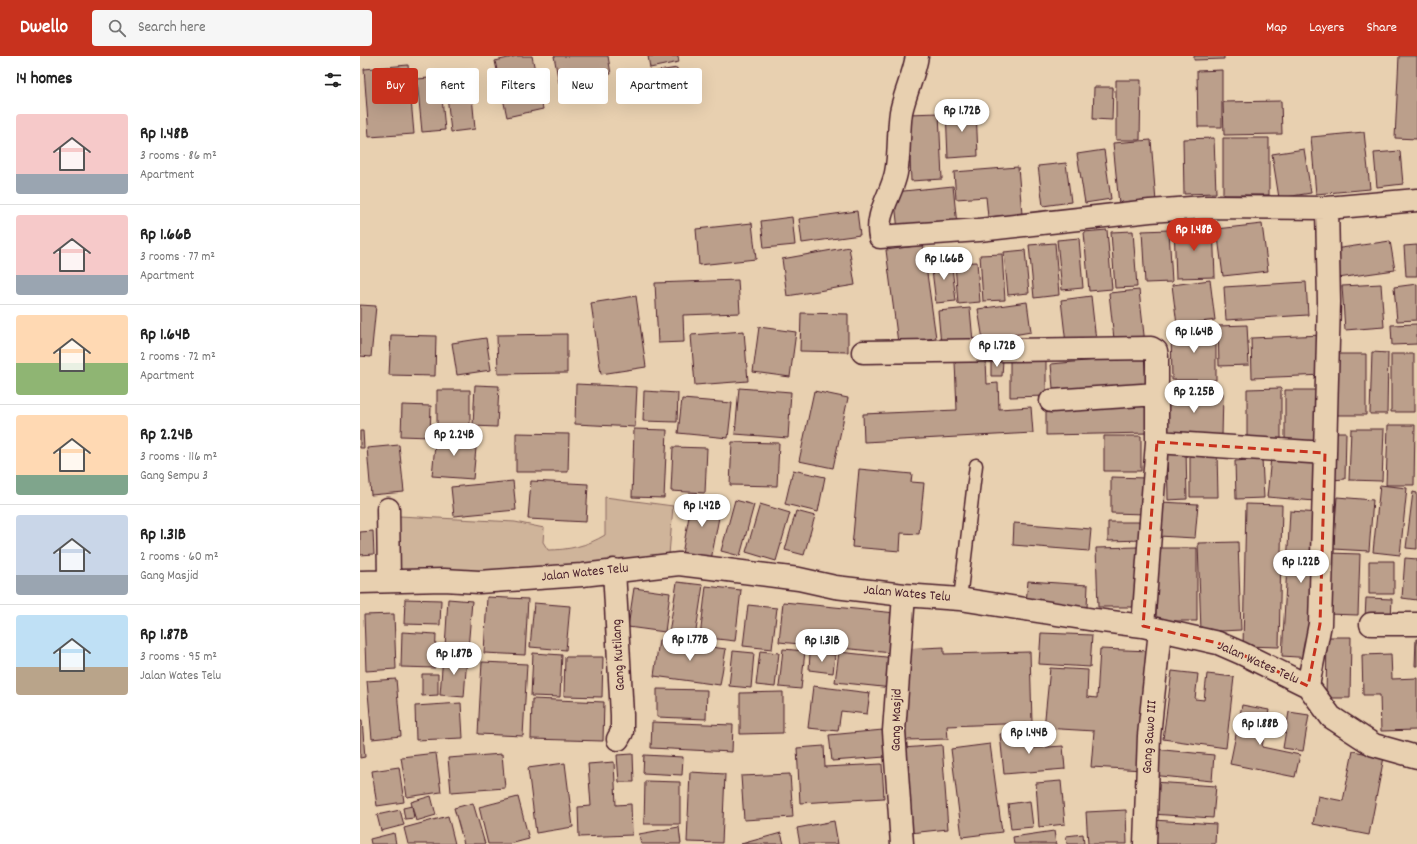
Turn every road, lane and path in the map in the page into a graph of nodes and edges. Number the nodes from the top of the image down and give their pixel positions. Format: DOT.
graph roads {
  1 [pos="917,56"];
  2 [pos="1417,200"];
  3 [pos="1327,208"];
  4 [pos="863,352"];
  5 [pos="1157,394"];
  6 [pos="1051,401"];
  7 [pos="1157,442"];
  8 [pos="1325,453"];
  9 [pos="976,465"];
  10 [pos="388,509"];
  11 [pos="614,570"];
  12 [pos="389,580"];
  13 [pos="360,582"];
  14 [pos="904,595"];
  15 [pos="960,599"];
  16 [pos="1371,624"];
  17 [pos="1417,624"];
  18 [pos="1152,628"];
  19 [pos="1308,686"];
  20 [pos="618,739"];
  21 [pos="1417,757"];
  22 [pos="902,844"];
  23 [pos="1145,844"];
  1 -- 3 [label="street"];
  2 -- 3 [label="street"];
  3 -- 8 [label="street"];
  4 -- 5 [label="street, Gang Sawo III"];
  5 -- 6 [label="street"];
  5 -- 7 [label="street, Gang Sawo III"];
  7 -- 8 [label="street"];
  7 -- 18 [label="street, Gang Sawo III"];
  8 -- 19 [label="street"];
  9 -- 15 [label="lane"];
  10 -- 12 [label="street"];
  11 -- 12 [label="street, Jalan Wates Telu"];
  11 -- 14 [label="street, Jalan Wates Telu"];
  11 -- 20 [label="street, Gang Kutilang"];
  12 -- 13 [label="street, Jalan Wates Telu"];
  14 -- 15 [label="street, Jalan Wates Telu"];
  14 -- 22 [label="street, Gang Masjid"];
  15 -- 18 [label="street, Jalan Wates Telu"];
  16 -- 17 [label="street"];
  18 -- 19 [label="street, Jalan Wates Telu"];
  18 -- 23 [label="street, Gang Sawo III"];
  19 -- 21 [label="street, Jalan Wates Telu"];
}
